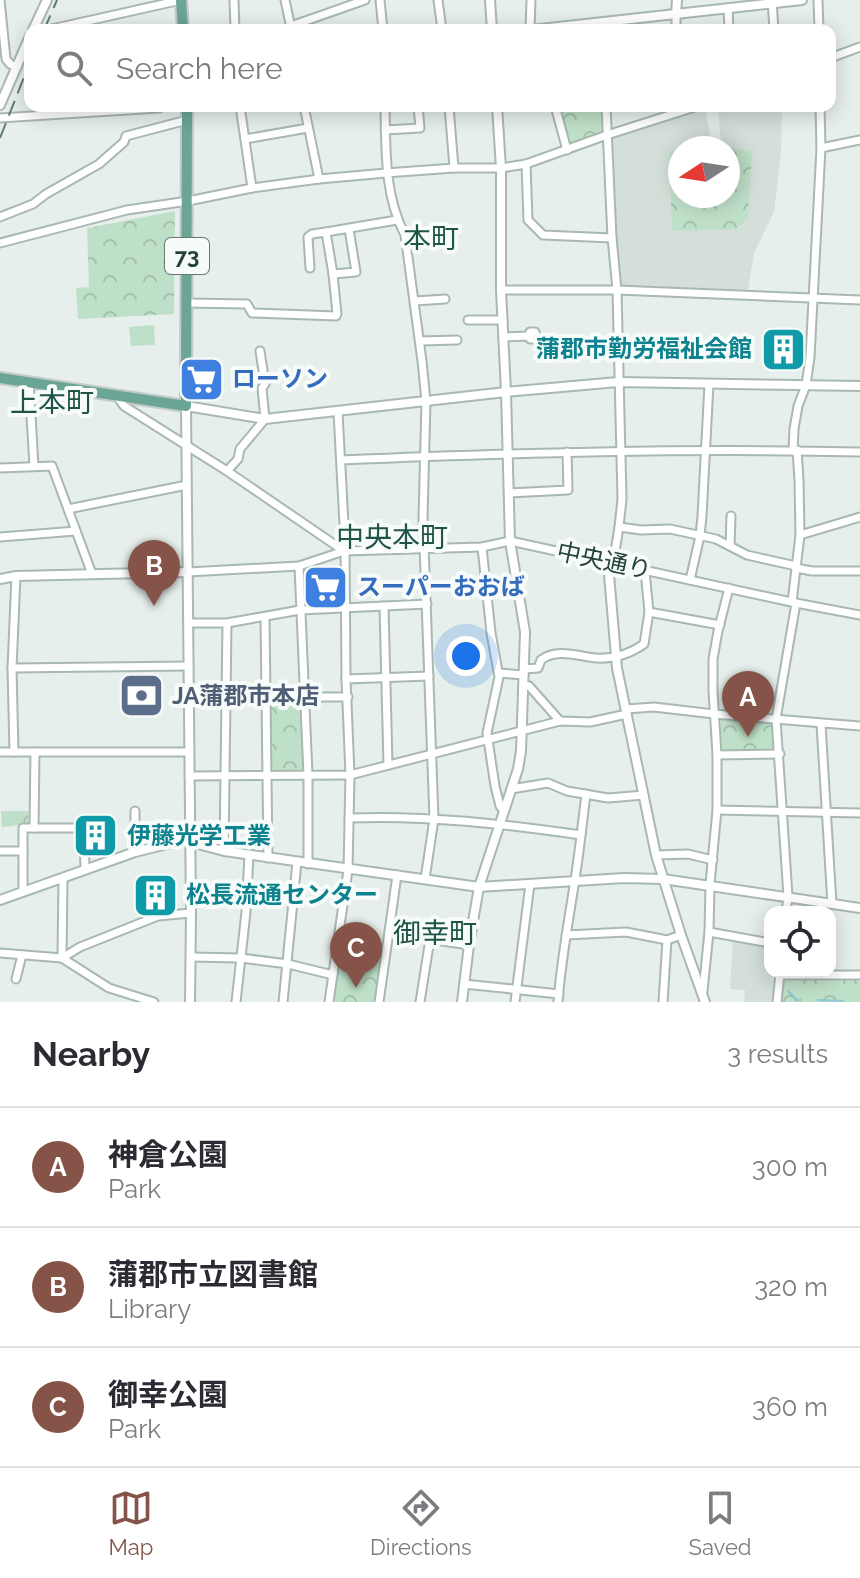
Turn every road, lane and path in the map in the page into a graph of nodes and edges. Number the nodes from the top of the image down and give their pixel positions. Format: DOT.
graph roads {
  1 [pos="0,0"];
  2 [pos="47,0"];
  3 [pos="181,0"];
  4 [pos="234,0"];
  5 [pos="285,0"];
  6 [pos="365,0"];
  7 [pos="380,0"];
  8 [pos="438,0"];
  9 [pos="490,0"];
  10 [pos="531,0"];
  11 [pos="677,0"];
  12 [pos="802,0"];
  13 [pos="818,0"];
  14 [pos="772,2"];
  15 [pos="728,8"];
  16 [pos="676,14"];
  17 [pos="36,24"];
  18 [pos="74,24"];
  19 [pos="183,24"];
  20 [pos="235,24"];
  21 [pos="290,24"];
  22 [pos="302,24"];
  23 [pos="382,24"];
  24 [pos="441,24"];
  25 [pos="492,24"];
  26 [pos="531,24"];
  27 [pos="616,24"];
  28 [pos="676,24"];
  29 [pos="729,24"];
  30 [pos="774,24"];
  31 [pos="819,24"];
  32 [pos="860,47"];
  33 [pos="24,50"];
  34 [pos="836,56"];
  35 [pos="17,67"];
  36 [pos="0,105"];
  37 [pos="95,112"];
  38 [pos="187,112"];
  39 [pos="241,112"];
  40 [pos="305,112"];
  41 [pos="385,112"];
  42 [pos="419,112"];
  43 [pos="449,112"];
  44 [pos="497,112"];
  45 [pos="557,112"];
  46 [pos="606,112"];
  47 [pos="671,112"];
  48 [pos="820,112"];
  49 [pos="0,118"];
  50 [pos="187,120"];
  51 [pos="308,128"];
  52 [pos="385,130"];
  53 [pos="607,135"];
  54 [pos="245,139"];
  55 [pos="860,140"];
  56 [pos="821,148"];
  57 [pos="567,150"];
  58 [pos="526,164"];
  59 [pos="454,168"];
  60 [pos="501,168"];
  61 [pos="386,173"];
  62 [pos="319,179"];
  63 [pos="252,188"];
  64 [pos="188,201"];
  65 [pos="0,217"];
  66 [pos="397,220"];
  67 [pos="349,229"];
  68 [pos="326,232"];
  69 [pos="612,238"];
  70 [pos="0,243"];
  71 [pos="310,268"];
  72 [pos="333,274"];
  73 [pos="501,290"];
  74 [pos="617,290"];
  75 [pos="813,298"];
  76 [pos="445,299"];
  77 [pos="860,300"];
  78 [pos="415,301"];
  79 [pos="187,303"];
  80 [pos="468,320"];
  81 [pos="503,320"];
  82 [pos="529,336"];
  83 [pos="503,337"];
  84 [pos="457,340"];
  85 [pos="420,341"];
  86 [pos="260,351"];
  87 [pos="0,378"];
  88 [pos="29,382"];
  89 [pos="618,382"];
  90 [pos="709,384"];
  91 [pos="806,385"];
  92 [pos="860,386"];
  93 [pos="506,392"];
  94 [pos="117,396"];
  95 [pos="426,401"];
  96 [pos="186,406"];
  97 [pos="338,412"];
  98 [pos="265,419"];
  99 [pos="187,445"];
  100 [pos="795,450"];
  101 [pos="621,451"];
  102 [pos="706,451"];
  103 [pos="567,452"];
  104 [pos="860,452"];
  105 [pos="508,453"];
  106 [pos="423,457"];
  107 [pos="341,460"];
  108 [pos="34,466"];
  109 [pos="0,468"];
  110 [pos="227,471"];
  111 [pos="187,485"];
  112 [pos="509,493"];
  113 [pos="68,509"];
  114 [pos="731,516"];
  115 [pos="860,517"];
  116 [pos="619,527"];
  117 [pos="76,531"];
  118 [pos="800,535"];
  119 [pos="700,536"];
  120 [pos="0,537"];
  121 [pos="510,541"];
  122 [pos="730,546"];
  123 [pos="482,547"];
  124 [pos="424,548"];
  125 [pos="344,551"];
  126 [pos="611,563"];
  127 [pos="299,566"];
  128 [pos="796,567"];
  129 [pos="645,571"];
  130 [pos="860,571"];
  131 [pos="188,572"];
  132 [pos="92,574"];
  133 [pos="16,576"];
  134 [pos="0,579"];
  135 [pos="690,580"];
  136 [pos="729,588"];
  137 [pos="794,602"];
  138 [pos="427,604"];
  139 [pos="384,606"];
  140 [pos="346,607"];
  141 [pos="300,610"];
  142 [pos="649,612"];
  143 [pos="860,615"];
  144 [pos="265,617"];
  145 [pos="189,623"];
  146 [pos="227,623"];
  147 [pos="720,625"];
  148 [pos="616,657"];
  149 [pos="189,666"];
  150 [pos="12,668"];
  151 [pos="499,673"];
  152 [pos="429,676"];
  153 [pos="524,676"];
  154 [pos="385,678"];
  155 [pos="346,679"];
  156 [pos="189,697"];
  157 [pos="265,697"];
  158 [pos="304,697"];
  159 [pos="348,697"];
  160 [pos="226,698"];
  161 [pos="626,712"];
  162 [pos="714,714"];
  163 [pos="776,719"];
  164 [pos="560,721"];
  165 [pos="821,724"];
  166 [pos="860,726"];
  167 [pos="522,732"];
  168 [pos="488,741"];
  169 [pos="0,752"];
  170 [pos="14,752"];
  171 [pos="35,752"];
  172 [pos="189,752"];
  173 [pos="780,754"];
  174 [pos="431,755"];
  175 [pos="717,755"];
  176 [pos="388,765"];
  177 [pos="266,775"];
  178 [pos="308,775"];
  179 [pos="350,775"];
  180 [pos="189,776"];
  181 [pos="224,777"];
  182 [pos="511,789"];
  183 [pos="586,794"];
  184 [pos="644,795"];
  185 [pos="717,810"];
  186 [pos="135,811"];
  187 [pos="504,811"];
  188 [pos="783,811"];
  189 [pos="826,813"];
  190 [pos="860,813"];
  191 [pos="349,818"];
  192 [pos="434,819"];
  193 [pos="500,823"];
  194 [pos="34,828"];
  195 [pos="581,835"];
  196 [pos="190,843"];
  197 [pos="0,851"];
  198 [pos="23,851"];
  199 [pos="224,851"];
  200 [pos="135,852"];
  201 [pos="249,855"];
  202 [pos="656,855"];
  203 [pos="268,858"];
  204 [pos="713,860"];
  205 [pos="297,862"];
  206 [pos="308,864"];
  207 [pos="85,870"];
  208 [pos="348,870"];
  209 [pos="397,875"];
  210 [pos="63,878"];
  211 [pos="425,879"];
  212 [pos="663,879"];
  213 [pos="576,881"];
  214 [pos="530,884"];
  215 [pos="710,884"];
  216 [pos="479,887"];
  217 [pos="23,891"];
  218 [pos="788,897"];
  219 [pos="0,900"];
  220 [pos="832,904"];
  221 [pos="787,906"];
  222 [pos="860,908"];
  223 [pos="191,913"];
  224 [pos="709,932"];
  225 [pos="389,933"];
  226 [pos="566,935"];
  227 [pos="681,935"];
  228 [pos="430,939"];
  229 [pos="667,940"];
  230 [pos="764,942"];
  231 [pos="469,945"];
  232 [pos="0,953"];
  233 [pos="22,955"];
  234 [pos="191,957"];
  235 [pos="62,958"];
  236 [pos="241,958"];
  237 [pos="288,964"];
  238 [pos="333,975"];
  239 [pos="836,975"];
  240 [pos="860,975"];
  241 [pos="780,978"];
  242 [pos="16,979"];
  243 [pos="464,984"];
  244 [pos="517,989"];
  245 [pos="703,991"];
  246 [pos="558,998"];
  247 [pos="154,1002"];
  248 [pos="190,1002"];
  249 [pos="236,1002"];
  250 [pos="283,1002"];
  251 [pos="329,1002"];
  252 [pos="379,1002"];
  253 [pos="420,1002"];
  254 [pos="462,1002"];
  255 [pos="515,1002"];
  256 [pos="663,1002"];
  257 [pos="705,1002"];
  258 [pos="777,1002"];
  1 -- 35 [label="street"];
  2 -- 17 [label="street"];
  3 -- 18 [label="street"];
  3 -- 19 [label="main road"];
  4 -- 20 [label="street"];
  5 -- 21 [label="street"];
  6 -- 22 [label="street"];
  7 -- 23 [label="street"];
  8 -- 24 [label="street"];
  9 -- 25 [label="street"];
  10 -- 26 [label="street"];
  11 -- 16 [label="street"];
  12 -- 14 [label="street"];
  13 -- 31 [label="street"];
  14 -- 15 [label="street"];
  14 -- 30 [label="street"];
  15 -- 16 [label="street"];
  15 -- 29 [label="street"];
  16 -- 27 [label="street"];
  16 -- 28 [label="street"];
  32 -- 34 [label="street"];
  33 -- 35 [label="street"];
  35 -- 36 [label="street"];
  37 -- 49 [label="street"];
  38 -- 50 [label="main road, 73"];
  39 -- 54 [label="street"];
  40 -- 51 [label="street"];
  41 -- 52 [label="street"];
  42 -- 52 [label="street"];
  43 -- 59 [label="street"];
  44 -- 60 [label="street"];
  45 -- 57 [label="street"];
  46 -- 53 [label="street"];
  47 -- 53 [label="street"];
  48 -- 56 [label="street"];
  50 -- 64 [label="main road, 73"];
  50 -- 65 [label="street"];
  51 -- 54 [label="street"];
  51 -- 62 [label="street"];
  52 -- 61 [label="street"];
  53 -- 57 [label="street"];
  53 -- 69 [label="street"];
  54 -- 63 [label="street"];
  55 -- 56 [label="street"];
  56 -- 75 [label="street"];
  57 -- 58 [label="street"];
  58 -- 60 [label="street"];
  58 -- 69 [label="street"];
  59 -- 60 [label="street"];
  59 -- 61 [label="street"];
  60 -- 73 [label="street"];
  61 -- 62 [label="street"];
  61 -- 66 [label="street"];
  62 -- 63 [label="street"];
  63 -- 64 [label="street"];
  64 -- 70 [label="street"];
  64 -- 79 [label="main road, 73"];
  66 -- 67 [label="street"];
  66 -- 78 [label="street"];
  67 -- 68 [label="street"];
  67 -- 72 [label="street"];
  68 -- 71 [label="street"];
  68 -- 72 [label="street"];
  69 -- 74 [label="street"];
  72 -- 79 [label="street"];
  73 -- 74 [label="street"];
  73 -- 81 [label="street"];
  74 -- 75 [label="street"];
  74 -- 89 [label="street"];
  75 -- 77 [label="street"];
  75 -- 91 [label="street"];
  76 -- 78 [label="street"];
  78 -- 85 [label="street"];
  79 -- 96 [label="main road, 73"];
  80 -- 81 [label="street"];
  81 -- 83 [label="street"];
  82 -- 83 [label="street"];
  83 -- 93 [label="street"];
  84 -- 85 [label="street"];
  85 -- 95 [label="street"];
  86 -- 98 [label="street"];
  87 -- 88 [label="main road"];
  88 -- 94 [label="main road"];
  88 -- 108 [label="street"];
  89 -- 90 [label="street"];
  89 -- 93 [label="street"];
  89 -- 101 [label="street"];
  90 -- 91 [label="street"];
  90 -- 102 [label="street"];
  91 -- 92 [label="street"];
  91 -- 100 [label="street"];
  93 -- 95 [label="street"];
  93 -- 105 [label="street"];
  94 -- 96 [label="main road"];
  94 -- 99 [label="street"];
  95 -- 97 [label="street"];
  95 -- 106 [label="street"];
  96 -- 98 [label="street"];
  96 -- 99 [label="street"];
  97 -- 98 [label="street"];
  97 -- 107 [label="street"];
  98 -- 110 [label="street"];
  99 -- 110 [label="street"];
  99 -- 111 [label="street"];
  100 -- 102 [label="street"];
  100 -- 104 [label="street"];
  100 -- 118 [label="street"];
  101 -- 102 [label="street"];
  101 -- 103 [label="street"];
  101 -- 116 [label="street"];
  102 -- 119 [label="street"];
  103 -- 105 [label="street"];
  103 -- 112 [label="street"];
  105 -- 106 [label="street"];
  105 -- 112 [label="street"];
  106 -- 107 [label="street"];
  106 -- 124 [label="street"];
  107 -- 125 [label="street"];
  108 -- 109 [label="street"];
  108 -- 113 [label="street"];
  110 -- 125 [label="street"];
  111 -- 113 [label="street"];
  111 -- 131 [label="street"];
  112 -- 121 [label="street"];
  113 -- 117 [label="street"];
  114 -- 122 [label="street"];
  115 -- 118 [label="street"];
  116 -- 119 [label="street"];
  116 -- 126 [label="street"];
  117 -- 120 [label="street"];
  117 -- 132 [label="street"];
  118 -- 128 [label="street"];
  119 -- 122 [label="street"];
  119 -- 135 [label="street"];
  121 -- 123 [label="street, 中央通り"];
  121 -- 126 [label="street, 中央通り"];
  121 -- 153 [label="street"];
  122 -- 128 [label="street"];
  123 -- 124 [label="street, 中央通り"];
  123 -- 151 [label="street"];
  124 -- 125 [label="street, 中央通り"];
  124 -- 138 [label="street"];
  125 -- 127 [label="street, 中央通り"];
  125 -- 140 [label="street"];
  126 -- 129 [label="street, 中央通り"];
  126 -- 148 [label="street"];
  127 -- 131 [label="street, 中央通り"];
  127 -- 141 [label="street"];
  128 -- 130 [label="street"];
  128 -- 137 [label="street"];
  129 -- 135 [label="street, 中央通り"];
  129 -- 142 [label="street"];
  131 -- 132 [label="street"];
  131 -- 145 [label="street"];
  132 -- 133 [label="street"];
  133 -- 134 [label="street"];
  133 -- 150 [label="street"];
  135 -- 136 [label="street, 中央通り"];
  136 -- 137 [label="street, 中央通り"];
  136 -- 147 [label="street"];
  137 -- 143 [label="street, 中央通り"];
  137 -- 163 [label="street"];
  138 -- 139 [label="street"];
  138 -- 152 [label="street"];
  139 -- 140 [label="street"];
  139 -- 154 [label="street"];
  140 -- 141 [label="street"];
  140 -- 155 [label="street"];
  141 -- 144 [label="street"];
  141 -- 158 [label="street"];
  142 -- 147 [label="street"];
  142 -- 148 [label="street"];
  144 -- 146 [label="street"];
  144 -- 157 [label="street"];
  145 -- 146 [label="street"];
  145 -- 149 [label="street"];
  146 -- 160 [label="street"];
  147 -- 162 [label="street"];
  148 -- 153 [label="street"];
  148 -- 161 [label="street"];
  149 -- 150 [label="street"];
  149 -- 156 [label="street"];
  150 -- 170 [label="street"];
  151 -- 153 [label="street"];
  151 -- 168 [label="street"];
  152 -- 154 [label="street"];
  152 -- 174 [label="street"];
  153 -- 164 [label="street"];
  153 -- 167 [label="street"];
  154 -- 155 [label="street"];
  154 -- 176 [label="street"];
  155 -- 159 [label="street"];
  156 -- 160 [label="street"];
  156 -- 172 [label="street"];
  157 -- 158 [label="street"];
  157 -- 160 [label="street"];
  157 -- 177 [label="street"];
  158 -- 159 [label="street"];
  158 -- 178 [label="street"];
  159 -- 179 [label="street"];
  160 -- 181 [label="street"];
  161 -- 162 [label="street"];
  161 -- 164 [label="street"];
  161 -- 184 [label="street"];
  162 -- 163 [label="street"];
  162 -- 175 [label="street"];
  163 -- 165 [label="street"];
  163 -- 173 [label="street"];
  164 -- 167 [label="street"];
  165 -- 166 [label="street"];
  165 -- 189 [label="street"];
  167 -- 168 [label="street"];
  167 -- 182 [label="street"];
  168 -- 174 [label="street"];
  168 -- 187 [label="street"];
  169 -- 170 [label="street"];
  170 -- 171 [label="street"];
  171 -- 172 [label="street"];
  171 -- 194 [label="street"];
  172 -- 180 [label="street"];
  173 -- 175 [label="street"];
  173 -- 188 [label="street"];
  174 -- 176 [label="street"];
  174 -- 192 [label="street"];
  175 -- 185 [label="street"];
  176 -- 179 [label="street"];
  177 -- 178 [label="street"];
  177 -- 181 [label="street"];
  177 -- 203 [label="street"];
  178 -- 179 [label="street"];
  178 -- 206 [label="street"];
  179 -- 191 [label="street"];
  180 -- 181 [label="street"];
  180 -- 196 [label="street"];
  181 -- 199 [label="street"];
  182 -- 183 [label="street"];
  182 -- 187 [label="street"];
  183 -- 184 [label="street"];
  183 -- 195 [label="street"];
  184 -- 202 [label="street"];
  185 -- 188 [label="street"];
  185 -- 204 [label="street"];
  186 -- 200 [label="street"];
  187 -- 193 [label="street"];
  188 -- 189 [label="street"];
  188 -- 218 [label="street"];
  189 -- 190 [label="street"];
  189 -- 220 [label="street"];
  191 -- 192 [label="street"];
  191 -- 208 [label="street"];
  192 -- 193 [label="street"];
  192 -- 211 [label="street"];
  193 -- 195 [label="street"];
  193 -- 216 [label="street"];
  194 -- 198 [label="street"];
  194 -- 207 [label="street"];
  195 -- 213 [label="street"];
  196 -- 199 [label="street"];
  196 -- 200 [label="street"];
  196 -- 223 [label="street"];
  197 -- 198 [label="street"];
  198 -- 217 [label="street"];
  199 -- 201 [label="street"];
  200 -- 207 [label="street"];
  201 -- 203 [label="street"];
  201 -- 236 [label="street"];
  202 -- 204 [label="street"];
  202 -- 212 [label="street"];
  203 -- 205 [label="street"];
  204 -- 215 [label="street"];
  205 -- 206 [label="street"];
  205 -- 237 [label="street"];
  206 -- 208 [label="street"];
  207 -- 210 [label="street"];
  208 -- 209 [label="street"];
  208 -- 238 [label="street"];
  209 -- 211 [label="street"];
  209 -- 225 [label="street"];
  210 -- 217 [label="street"];
  210 -- 235 [label="street"];
  211 -- 216 [label="street"];
  212 -- 213 [label="street"];
  212 -- 215 [label="street"];
  212 -- 227 [label="street"];
  213 -- 214 [label="street"];
  213 -- 226 [label="street"];
  214 -- 216 [label="street"];
  214 -- 244 [label="street"];
  215 -- 218 [label="street"];
  215 -- 224 [label="street"];
  216 -- 231 [label="street"];
  217 -- 219 [label="street"];
  218 -- 220 [label="street"];
  218 -- 221 [label="street"];
  220 -- 222 [label="street"];
  223 -- 234 [label="street"];
  223 -- 235 [label="street"];
  224 -- 230 [label="street"];
  224 -- 245 [label="street"];
  225 -- 228 [label="street"];
  225 -- 252 [label="street"];
  226 -- 229 [label="street"];
  226 -- 246 [label="street"];
  227 -- 229 [label="street"];
  227 -- 245 [label="street"];
  228 -- 231 [label="street"];
  228 -- 253 [label="street"];
  229 -- 256 [label="street"];
  231 -- 243 [label="street"];
  232 -- 233 [label="street"];
  233 -- 235 [label="street"];
  233 -- 242 [label="street"];
  234 -- 236 [label="street"];
  234 -- 248 [label="street"];
  235 -- 247 [label="street"];
  236 -- 237 [label="street"];
  236 -- 249 [label="street"];
  237 -- 238 [label="street"];
  237 -- 250 [label="street"];
  238 -- 251 [label="street"];
  239 -- 240 [label="street"];
  241 -- 258 [label="street"];
  243 -- 244 [label="street"];
  243 -- 254 [label="street"];
  244 -- 246 [label="street"];
  244 -- 255 [label="street"];
  245 -- 257 [label="street"];
}
